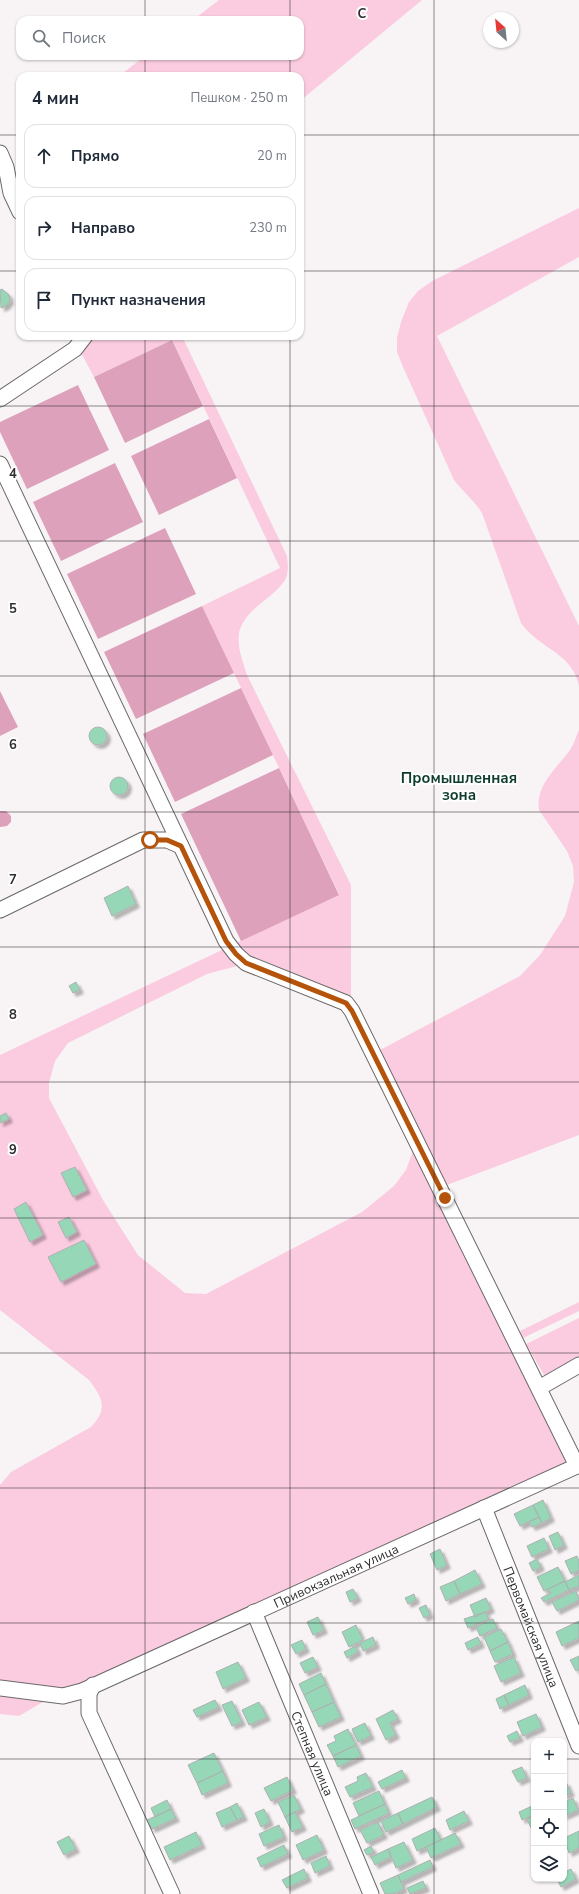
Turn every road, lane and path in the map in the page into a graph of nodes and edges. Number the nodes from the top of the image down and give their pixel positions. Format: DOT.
graph roads {
  1 [pos="0,153"];
  2 [pos="16,204"];
  3 [pos="82,340"];
  4 [pos="0,399"];
  5 [pos="0,464"];
  6 [pos="181,846"];
  7 [pos="0,910"];
  8 [pos="579,1365"];
  9 [pos="539,1388"];
  10 [pos="578,1465"];
  11 [pos="484,1508"];
  12 [pos="254,1612"];
  13 [pos="93,1685"];
  14 [pos="0,1688"];
  15 [pos="579,1746"];
  16 [pos="172,1894"];
  17 [pos="371,1894"];
  1 -- 2 [label="street"];
  3 -- 4 [label="street"];
  5 -- 6 [label="street"];
  6 -- 7 [label="street"];
  6 -- 9 [label="street"];
  8 -- 9 [label="street"];
  9 -- 10 [label="street"];
  10 -- 11 [label="street, Привокзальная улица"];
  11 -- 12 [label="street, Привокзальная улица"];
  11 -- 15 [label="street, Первомайская улица"];
  12 -- 13 [label="street, Привокзальная улица"];
  12 -- 17 [label="street, Степная улица"];
  13 -- 14 [label="street, Привокзальная улица"];
  13 -- 16 [label="street"];
}
